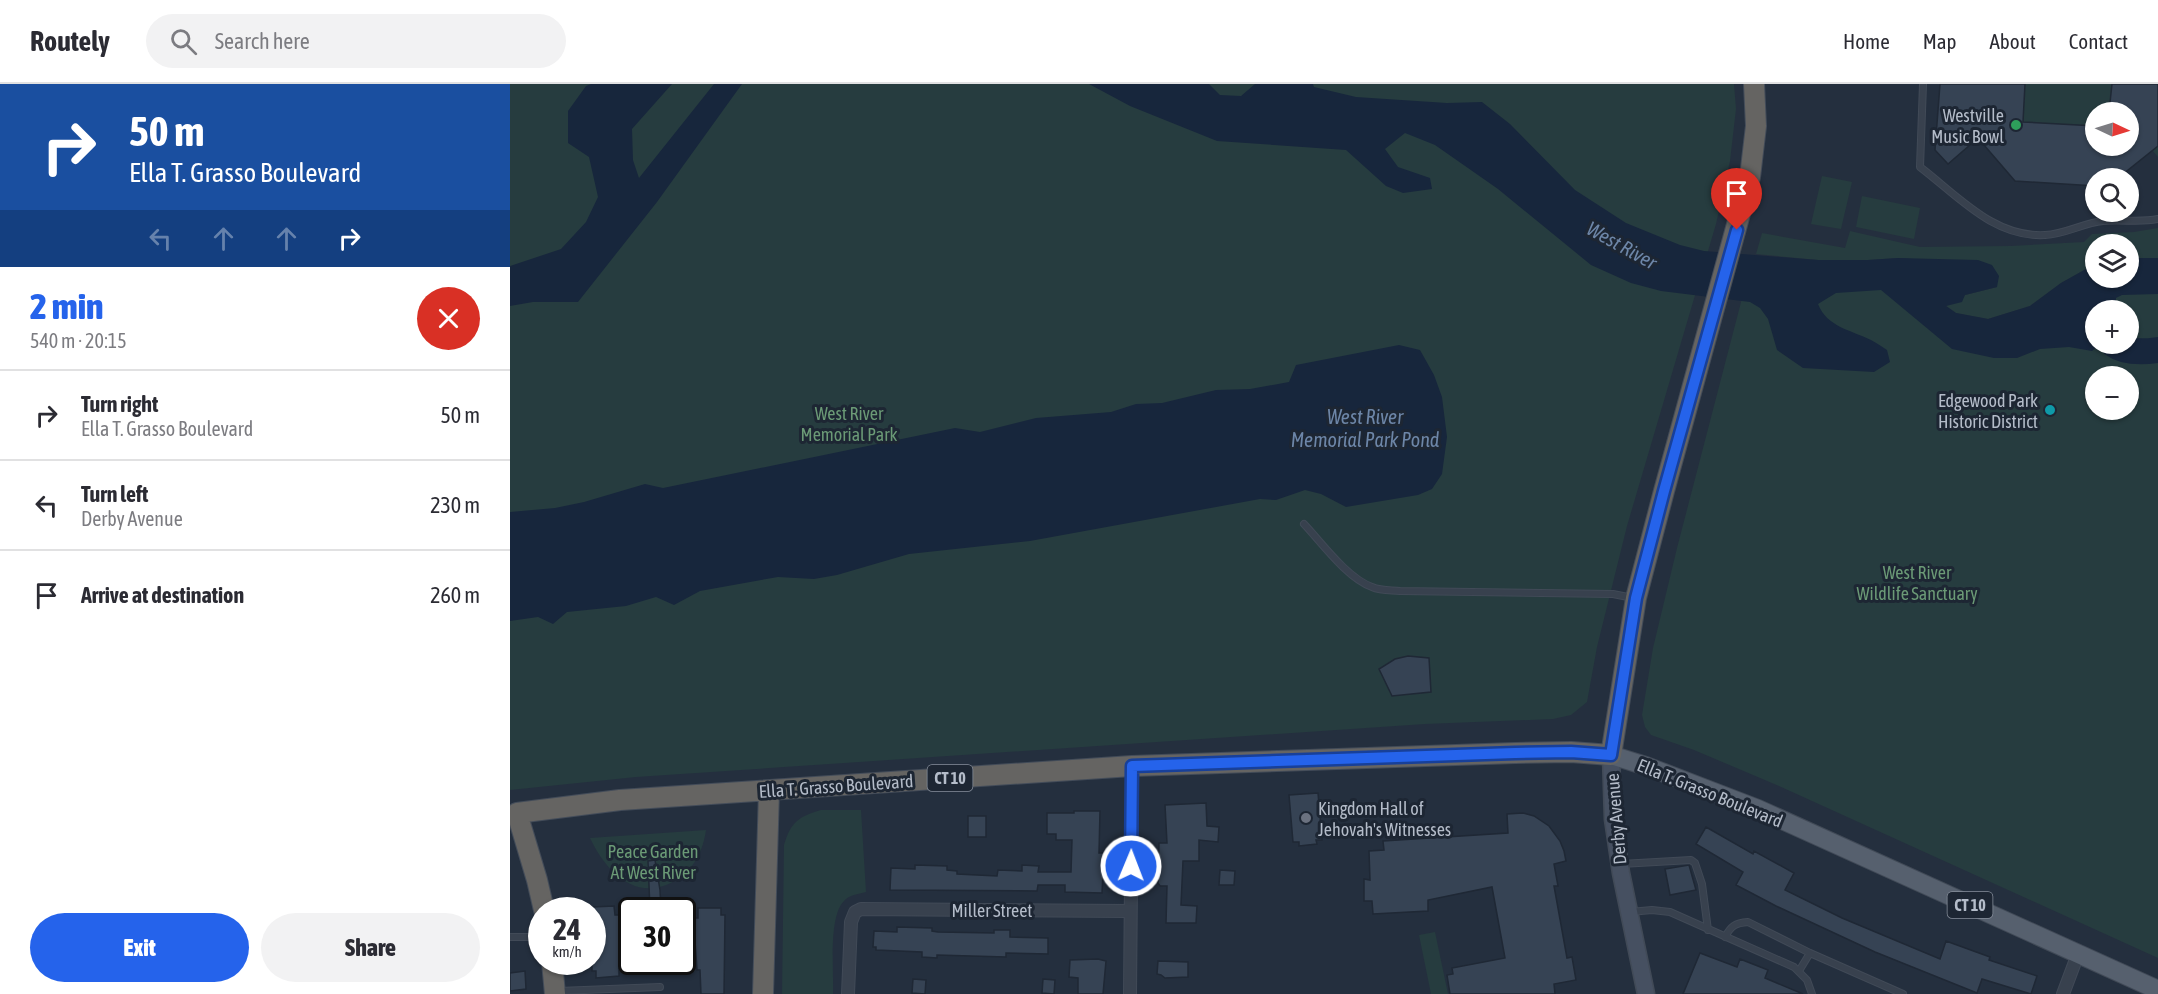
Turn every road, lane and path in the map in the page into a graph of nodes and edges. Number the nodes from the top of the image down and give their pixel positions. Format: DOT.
graph roads {
  1 [pos="1754,84"];
  2 [pos="1923,84"];
  3 [pos="2158,219"];
  4 [pos="1304,524"];
  5 [pos="1636,598"];
  6 [pos="1611,755"];
  7 [pos="1132,766"];
  8 [pos="769,791"];
  9 [pos="514,814"];
  10 [pos="1620,864"];
  11 [pos="541,897"];
  12 [pos="1130,911"];
  13 [pos="1629,912"];
  14 [pos="1708,930"];
  15 [pos="510,937"];
  16 [pos="528,937"];
  17 [pos="1725,937"];
  18 [pos="1810,953"];
  19 [pos="2078,954"];
  20 [pos="1799,971"];
  21 [pos="553,975"];
  22 [pos="660,987"];
  23 [pos="2158,990"];
  24 [pos="555,993"];
  25 [pos="763,994"];
  26 [pos="848,994"];
  27 [pos="1130,994"];
  28 [pos="1646,994"];
  29 [pos="1812,994"];
  30 [pos="1903,994"];
  31 [pos="2062,994"];
  1 -- 5 [label="highway, Derby Avenue"];
  2 -- 3 [label="lane"];
  4 -- 5 [label="lane"];
  5 -- 6 [label="highway, Derby Avenue"];
  6 -- 7 [label="highway, Ella T. Grasso Boulevard / CT 10"];
  6 -- 10 [label="main road, Derby Avenue"];
  6 -- 19 [label="main road, Ella T. Grasso Boulevard / CT 10"];
  7 -- 8 [label="highway, Ella T. Grasso Boulevard / CT 10"];
  7 -- 12 [label="street"];
  8 -- 9 [label="highway, Ella T. Grasso Boulevard / CT 10"];
  8 -- 25 [label="highway"];
  9 -- 11 [label="highway"];
  10 -- 13 [label="main road, Derby Avenue"];
  10 -- 14 [label="lane"];
  12 -- 26 [label="street, Miller Street"];
  12 -- 27 [label="street"];
  13 -- 14 [label="lane"];
  13 -- 28 [label="main road, Derby Avenue"];
  14 -- 17 [label="lane"];
  15 -- 16 [label="lane"];
  17 -- 18 [label="lane"];
  17 -- 20 [label="lane"];
  18 -- 20 [label="lane"];
  18 -- 30 [label="lane"];
  19 -- 23 [label="main road, Ella T. Grasso Boulevard / CT 10"];
  19 -- 31 [label="street"];
  20 -- 29 [label="lane"];
  21 -- 24 [label="highway"];
  22 -- 24 [label="lane"];
}
